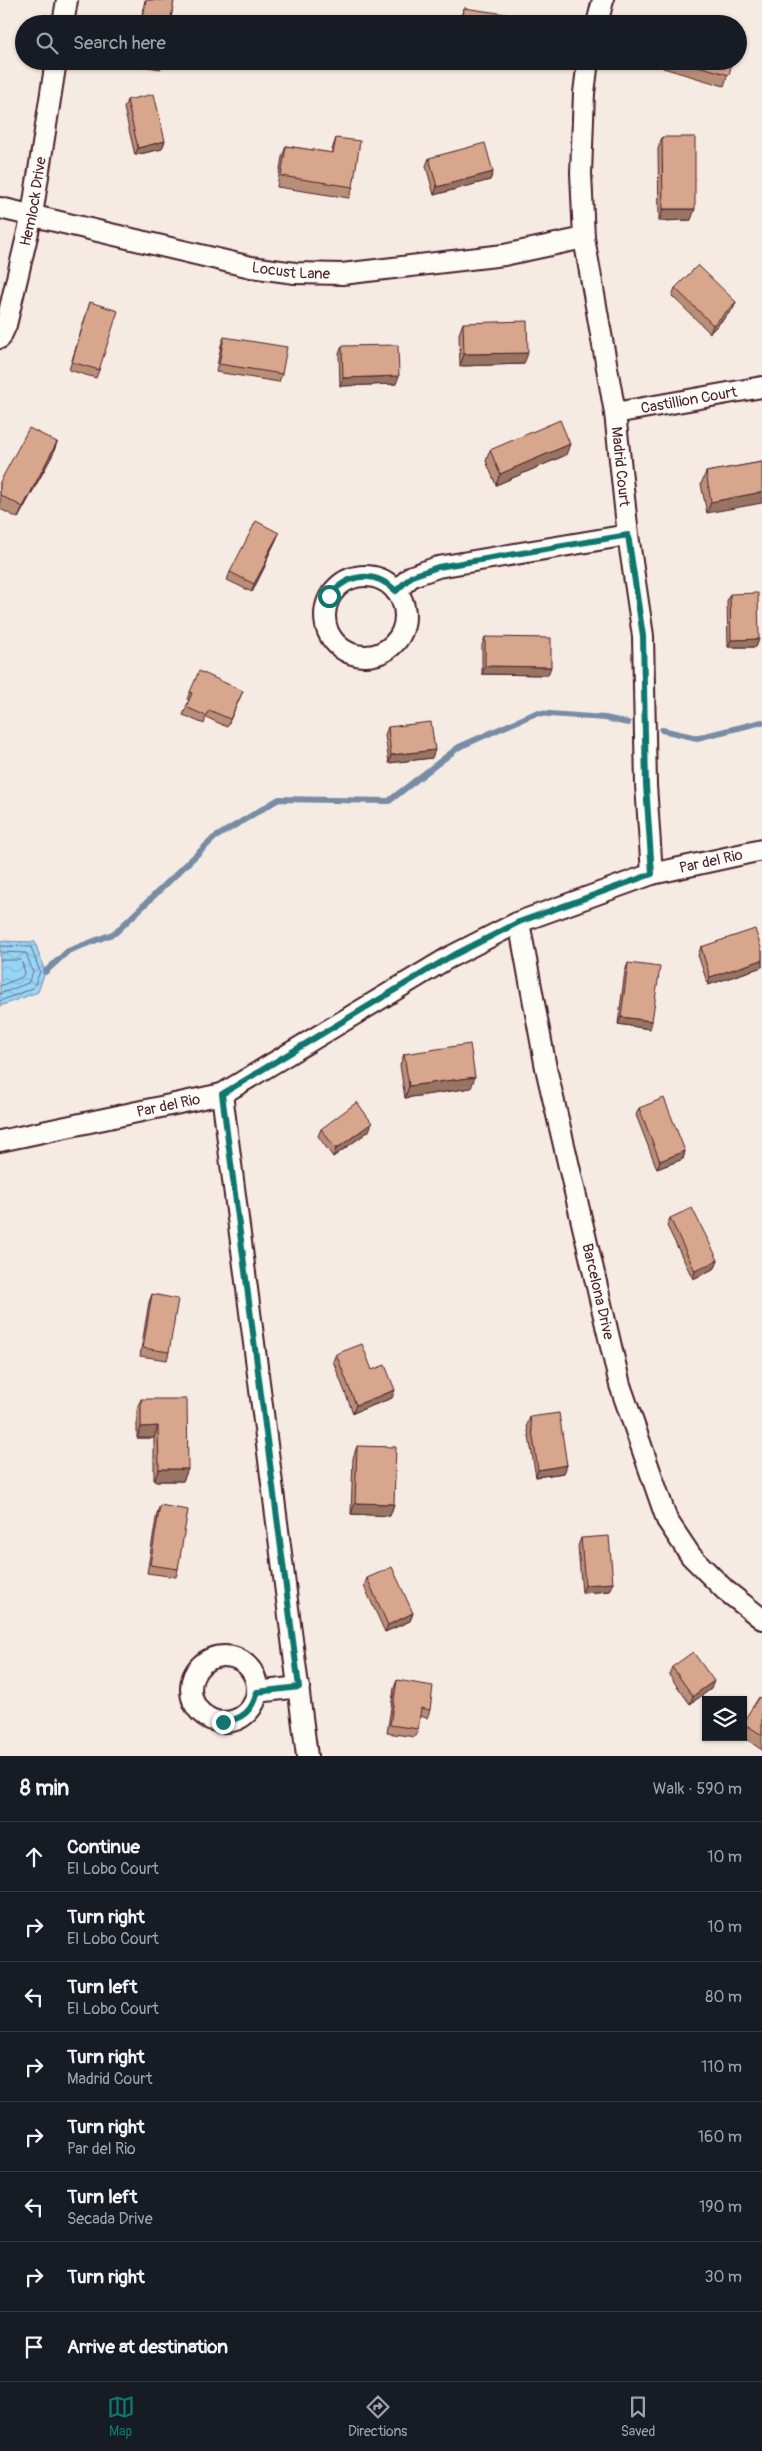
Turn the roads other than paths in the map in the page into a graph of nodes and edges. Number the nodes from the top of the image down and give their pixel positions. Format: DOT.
graph roads {
  1 [pos="67,0"];
  2 [pos="603,0"];
  3 [pos="64,15"];
  4 [pos="599,15"];
  5 [pos="55,70"];
  6 [pos="587,70"];
  7 [pos="0,208"];
  8 [pos="32,215"];
  9 [pos="584,238"];
  10 [pos="0,338"];
  11 [pos="762,387"];
  12 [pos="615,413"];
  13 [pos="628,535"];
  14 [pos="396,591"];
  15 [pos="762,850"];
  16 [pos="652,874"];
  17 [pos="519,922"];
  18 [pos="222,1094"];
  19 [pos="0,1141"];
  20 [pos="762,1619"];
  21 [pos="299,1687"];
  22 [pos="257,1692"];
  23 [pos="307,1756"];
  1 -- 3 [label="street"];
  2 -- 4 [label="street"];
  5 -- 8 [label="street, Hemlock Drive"];
  6 -- 9 [label="street, Madrid Court"];
  7 -- 8 [label="street, Locust Lane"];
  8 -- 9 [label="street, Locust Lane"];
  8 -- 10 [label="street, Hemlock Drive"];
  9 -- 12 [label="street, Madrid Court"];
  11 -- 12 [label="street, Castillion Court"];
  12 -- 13 [label="street, Madrid Court"];
  13 -- 14 [label="street"];
  13 -- 16 [label="street, Madrid Court"];
  14 -- 14 [label="street"];
  15 -- 16 [label="street, Par del Rio"];
  16 -- 17 [label="street, Par del Rio"];
  17 -- 18 [label="street, Par del Rio"];
  17 -- 20 [label="street, Barcelona Drive"];
  18 -- 19 [label="street, Par del Rio"];
  18 -- 21 [label="street"];
  21 -- 22 [label="street"];
  21 -- 23 [label="street"];
}
